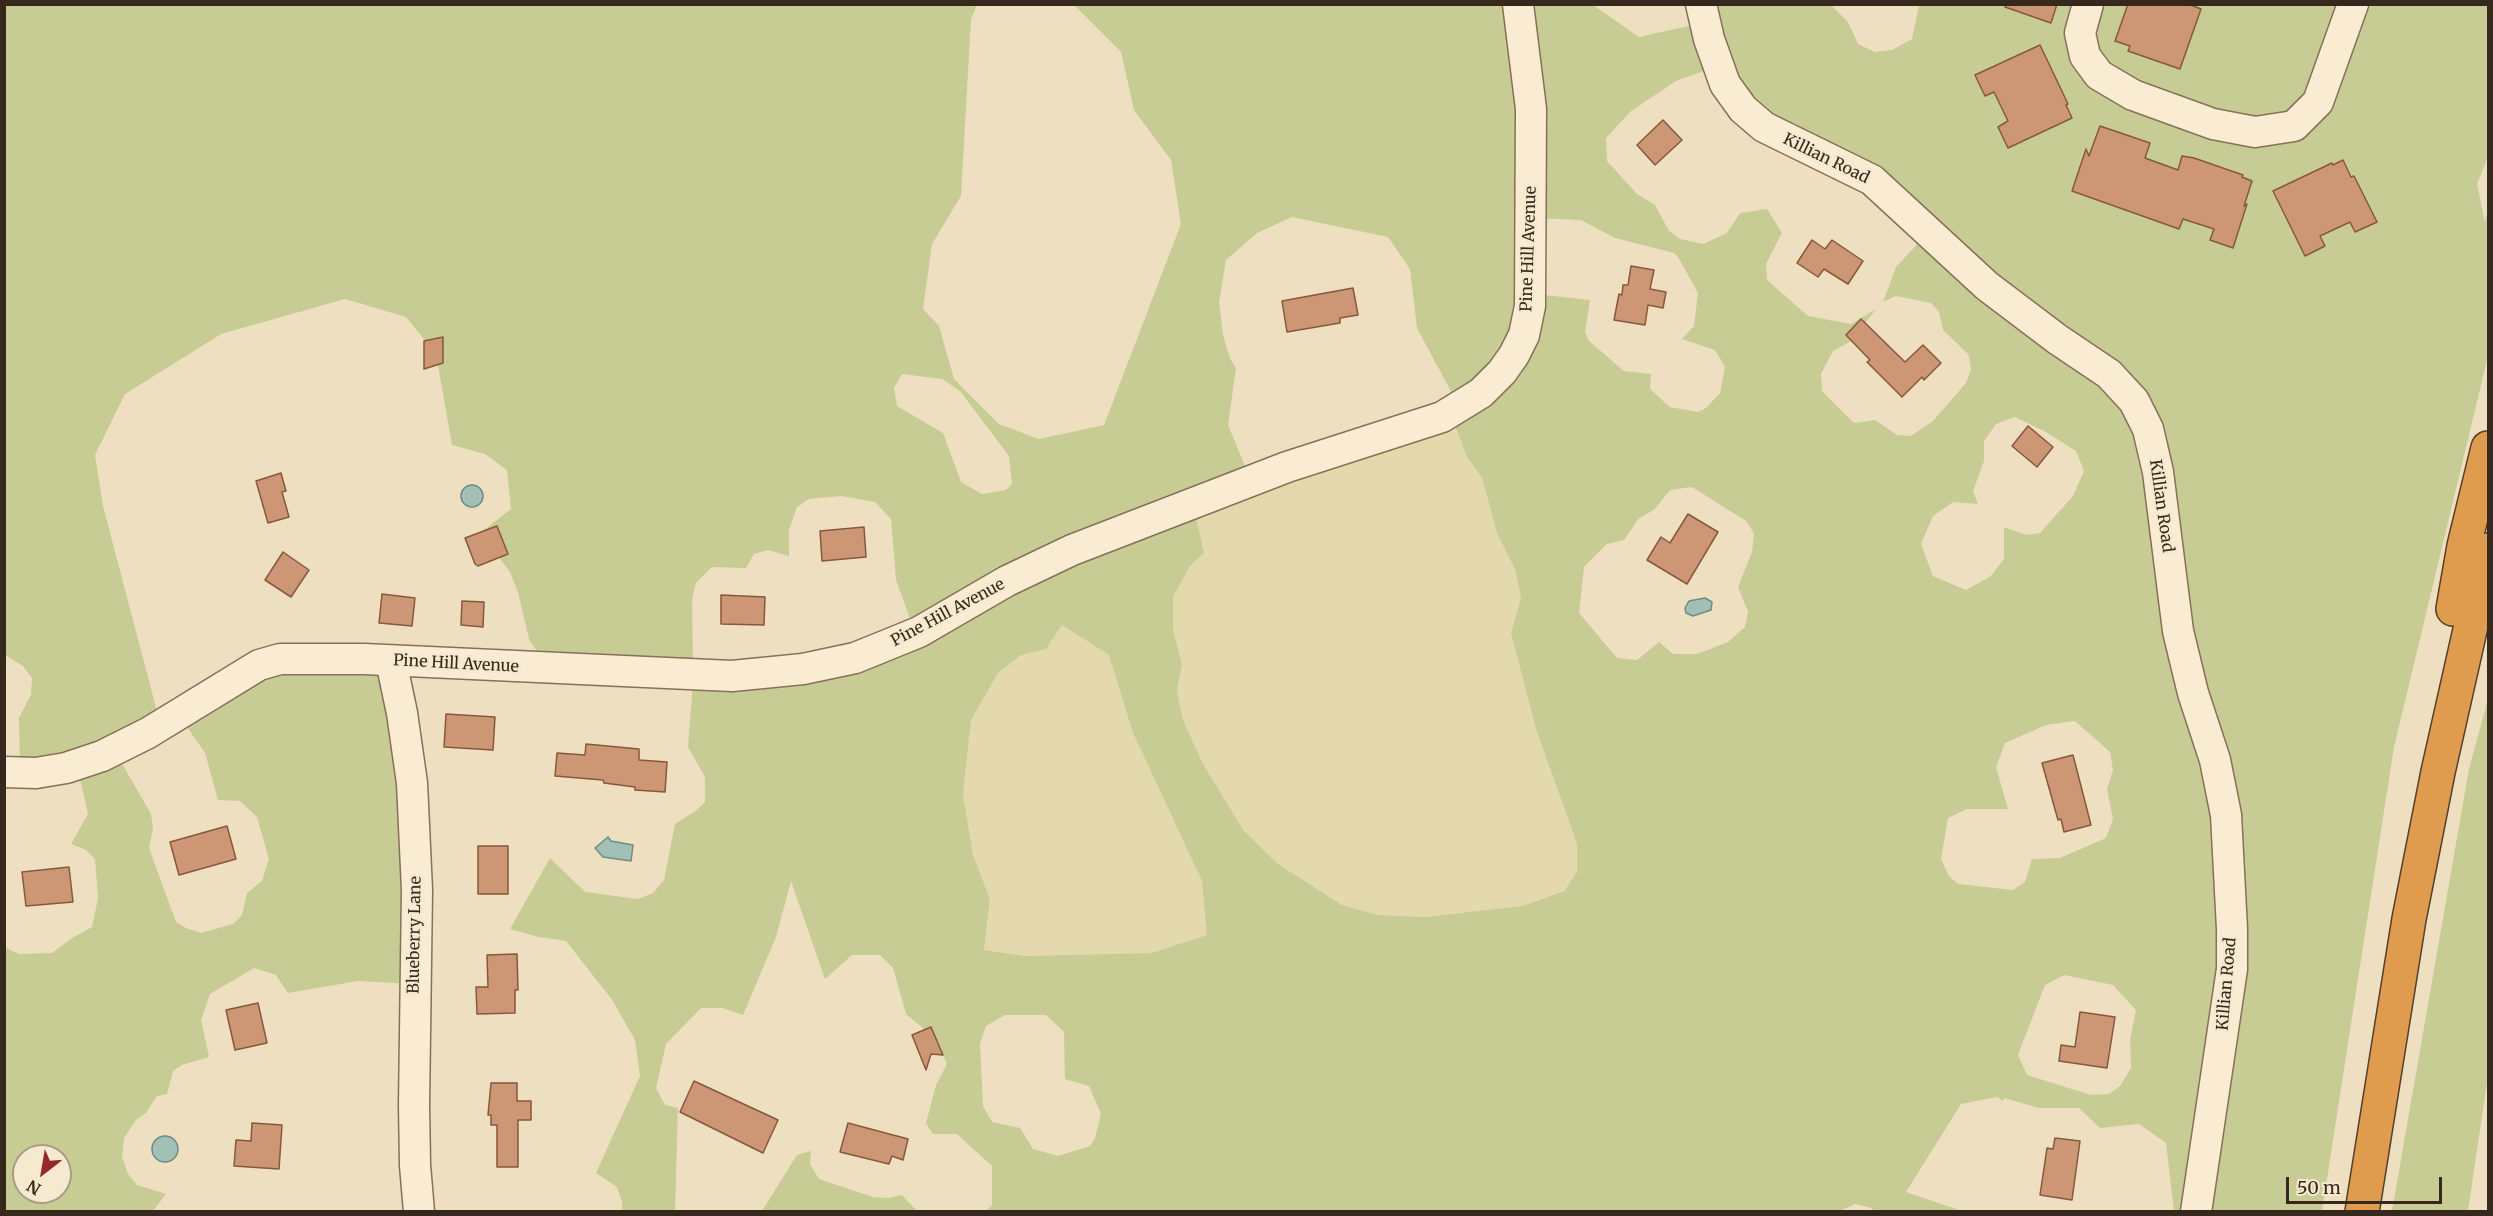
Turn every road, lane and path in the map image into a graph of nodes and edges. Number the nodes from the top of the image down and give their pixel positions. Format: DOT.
graph roads {
  1 [pos="1518,4"];
  2 [pos="1701,4"];
  3 [pos="2088,4"];
  4 [pos="2353,4"];
  5 [pos="2488,448"];
  6 [pos="2488,550"];
  7 [pos="391,661"];
  8 [pos="4,772"];
  9 [pos="2438,772"];
  10 [pos="419,1212"];
  11 [pos="2196,1212"];
  12 [pos="2362,1212"];
  1 -- 7 [label="street, Pine Hill Avenue"];
  2 -- 11 [label="street, Killian Road"];
  3 -- 4 [label="street"];
  5 -- 9 [label="highway"];
  6 -- 9 [label="highway"];
  7 -- 8 [label="street, Pine Hill Avenue"];
  7 -- 10 [label="street, Blueberry Lane"];
  9 -- 12 [label="highway"];
}
